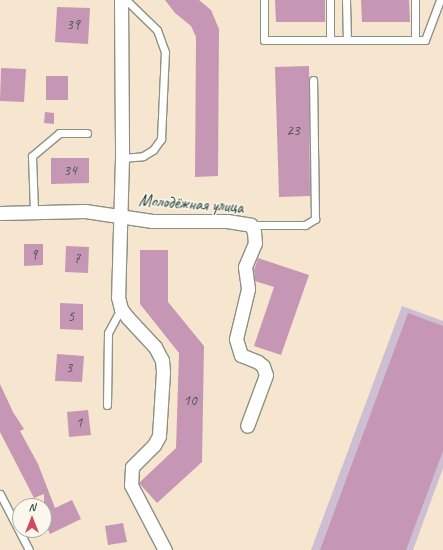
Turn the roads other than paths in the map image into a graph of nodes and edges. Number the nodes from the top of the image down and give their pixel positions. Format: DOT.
graph roads {
  1 [pos="121,0"];
  2 [pos="126,0"];
  3 [pos="264,0"];
  4 [pos="330,0"];
  5 [pos="346,0"];
  6 [pos="415,0"];
  7 [pos="440,0"];
  8 [pos="330,39"];
  9 [pos="415,39"];
  10 [pos="347,40"];
  11 [pos="313,80"];
  12 [pos="88,133"];
  13 [pos="122,158"];
  14 [pos="34,211"];
  15 [pos="0,213"];
  16 [pos="120,217"];
  17 [pos="251,225"];
  18 [pos="121,308"];
  19 [pos="107,405"];
  20 [pos="247,426"];
  21 [pos="0,494"];
  22 [pos="28,550"];
  23 [pos="165,550"];
  1 -- 13 [label="street, Молодёжная улица"];
  2 -- 13 [label="lane"];
  3 -- 8 [label="lane"];
  4 -- 8 [label="lane"];
  5 -- 10 [label="lane"];
  6 -- 9 [label="lane"];
  7 -- 9 [label="lane"];
  8 -- 10 [label="lane"];
  9 -- 10 [label="lane"];
  11 -- 17 [label="lane"];
  12 -- 14 [label="lane"];
  13 -- 16 [label="street, Молодёжная улица"];
  14 -- 15 [label="street, Молодёжная улица"];
  14 -- 16 [label="street, Молодёжная улица"];
  16 -- 17 [label="street, Молодёжная улица"];
  16 -- 18 [label="street, Молодёжная улица"];
  17 -- 20 [label="street, Молодёжная улица"];
  18 -- 19 [label="lane"];
  18 -- 23 [label="street"];
  21 -- 22 [label="lane"];
}
